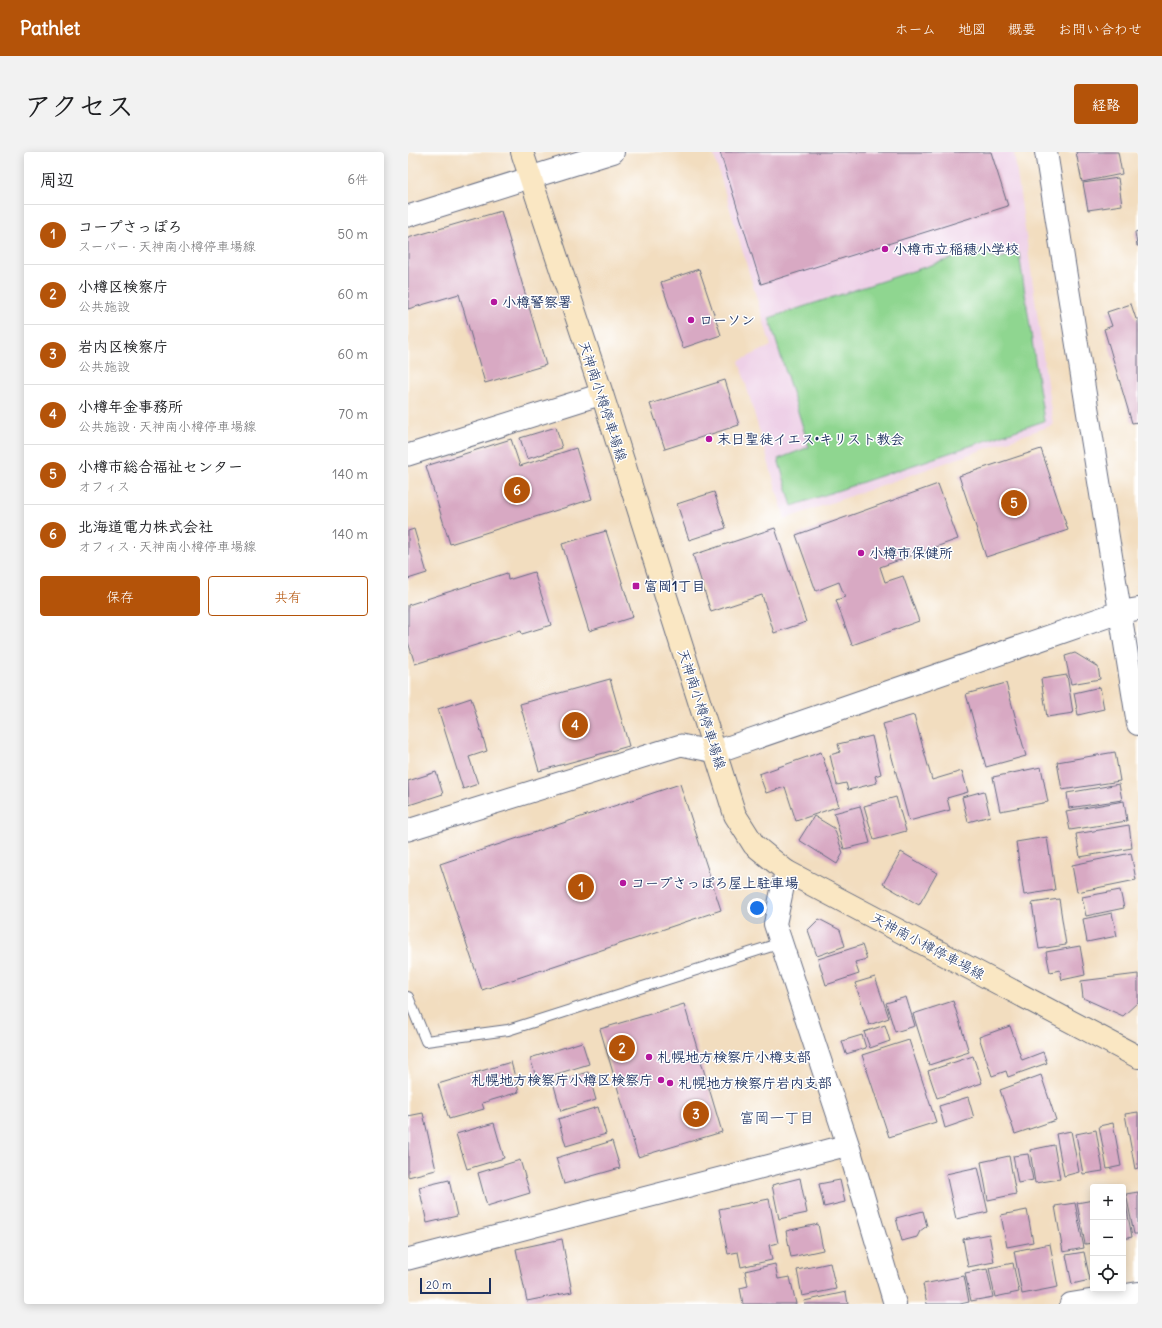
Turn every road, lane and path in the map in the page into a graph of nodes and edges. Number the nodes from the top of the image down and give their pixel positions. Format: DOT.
graph roads {
  1 [pos="522,152"];
  2 [pos="613,152"];
  3 [pos="1046,152"];
  4 [pos="529,178"];
  5 [pos="408,216"];
  6 [pos="602,394"];
  7 [pos="408,455"];
  8 [pos="1129,610"];
  9 [pos="1138,724"];
  10 [pos="715,752"];
  11 [pos="408,830"];
  12 [pos="786,871"];
  13 [pos="781,943"];
  14 [pos="408,997"];
  15 [pos="1138,1057"];
  16 [pos="848,1145"];
  17 [pos="408,1259"];
  18 [pos="1138,1293"];
  19 [pos="895,1304"];
  20 [pos="1071,1304"];
  1 -- 4 [label="main road, 天神南小樽停車場線"];
  2 -- 4 [label="street"];
  3 -- 8 [label="street"];
  4 -- 5 [label="street"];
  4 -- 6 [label="main road, 天神南小樽停車場線"];
  6 -- 7 [label="street"];
  6 -- 10 [label="main road, 天神南小樽停車場線"];
  8 -- 9 [label="street"];
  8 -- 10 [label="street"];
  10 -- 11 [label="street"];
  10 -- 12 [label="main road, 天神南小樽停車場線"];
  12 -- 13 [label="street"];
  12 -- 15 [label="main road, 天神南小樽停車場線"];
  13 -- 14 [label="lane"];
  13 -- 16 [label="street"];
  16 -- 17 [label="street"];
  16 -- 19 [label="street"];
  18 -- 20 [label="street"];
}
